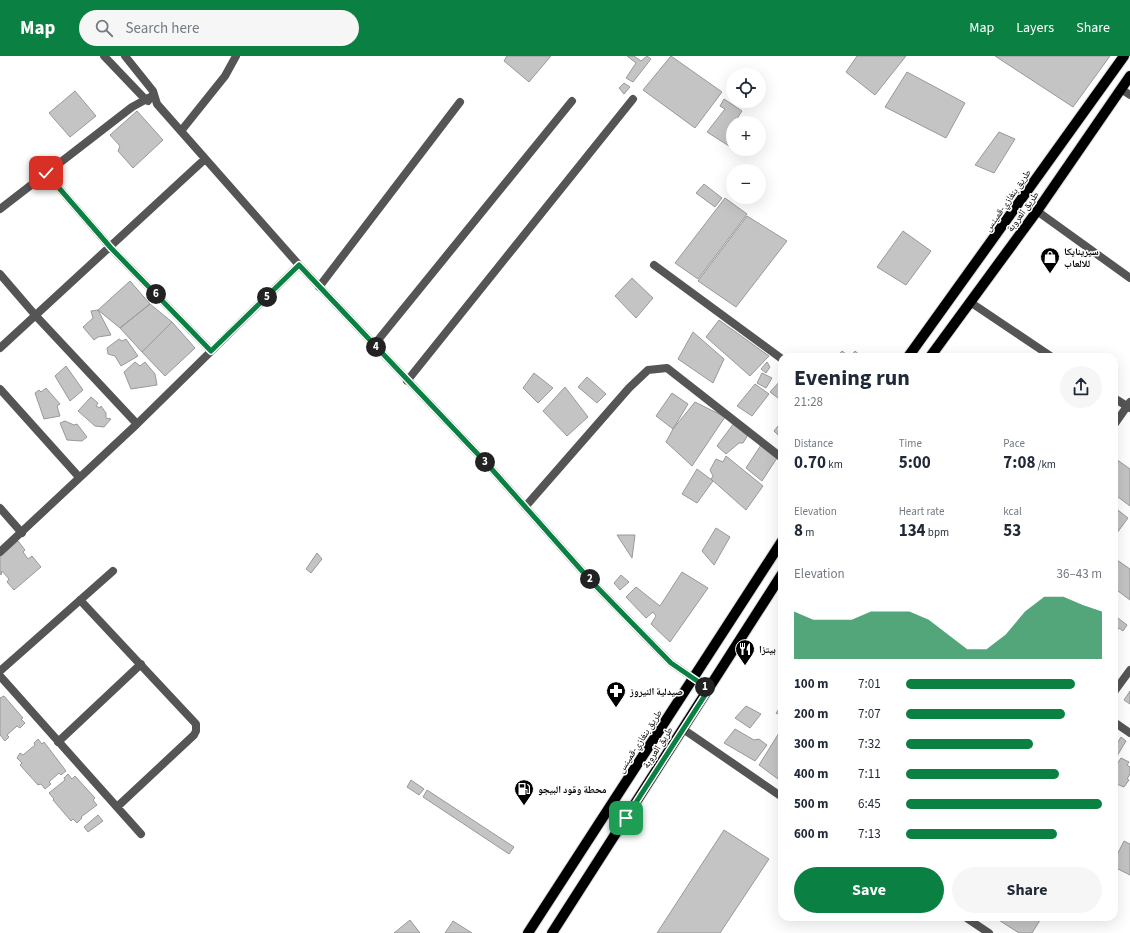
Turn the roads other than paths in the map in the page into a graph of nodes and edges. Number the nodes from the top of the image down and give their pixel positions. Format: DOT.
graph roads {
  1 [pos="104,56"];
  2 [pos="236,56"];
  3 [pos="1124,56"];
  4 [pos="127,59"];
  5 [pos="120,72"];
  6 [pos="1130,76"];
  7 [pos="1121,89"];
  8 [pos="154,95"];
  9 [pos="1130,95"];
  10 [pos="145,99"];
  11 [pos="632,99"];
  12 [pos="572,101"];
  13 [pos="460,102"];
  14 [pos="157,104"];
  15 [pos="181,131"];
  16 [pos="205,159"];
  17 [pos="46,173"];
  18 [pos="0,208"];
  19 [pos="1037,211"];
  20 [pos="111,248"];
  21 [pos="299,265"];
  22 [pos="654,265"];
  23 [pos="0,274"];
  24 [pos="1130,278"];
  25 [pos="319,287"];
  26 [pos="970,302"];
  27 [pos="36,316"];
  28 [pos="374,345"];
  29 [pos="0,348"];
  30 [pos="211,351"];
  31 [pos="911,353"];
  32 [pos="933,353"];
  33 [pos="1046,353"];
  34 [pos="778,356"];
  35 [pos="407,381"];
  36 [pos="0,389"];
  37 [pos="1118,400"];
  38 [pos="1129,405"];
  39 [pos="1118,420"];
  40 [pos="137,424"];
  41 [pos="778,455"];
  42 [pos="79,477"];
  43 [pos="525,507"];
  44 [pos="0,508"];
  45 [pos="22,533"];
  46 [pos="778,547"];
  47 [pos="0,552"];
  48 [pos="113,571"];
  49 [pos="778,580"];
  50 [pos="80,600"];
  51 [pos="141,664"];
  52 [pos="1130,670"];
  53 [pos="0,671"];
  54 [pos="0,676"];
  55 [pos="693,679"];
  56 [pos="1118,686"];
  57 [pos="709,689"];
  58 [pos="1118,725"];
  59 [pos="684,729"];
  60 [pos="1130,733"];
  61 [pos="58,742"];
  62 [pos="778,794"];
  63 [pos="117,807"];
  64 [pos="141,834"];
  65 [pos="971,921"];
  66 [pos="528,933"];
  67 [pos="552,933"];
  68 [pos="989,933"];
  1 -- 5 [label="street"];
  2 -- 15 [label="street"];
  3 -- 31 [label="main road, طريق بنغازي-قمينس"];
  4 -- 5 [label="street"];
  4 -- 8 [label="street"];
  5 -- 10 [label="street"];
  6 -- 7 [label="main road, طريق العروبة"];
  7 -- 9 [label="street"];
  7 -- 19 [label="main road, طريق العروبة"];
  8 -- 10 [label="street"];
  8 -- 14 [label="street"];
  10 -- 14 [label="street"];
  10 -- 17 [label="street"];
  11 -- 35 [label="street"];
  12 -- 28 [label="street"];
  13 -- 25 [label="street"];
  14 -- 15 [label="street"];
  15 -- 16 [label="street"];
  16 -- 20 [label="street"];
  16 -- 21 [label="street"];
  17 -- 18 [label="street"];
  17 -- 20 [label="street"];
  19 -- 24 [label="street"];
  19 -- 26 [label="main road, طريق العروبة"];
  20 -- 27 [label="street"];
  20 -- 30 [label="street"];
  21 -- 25 [label="street"];
  21 -- 30 [label="street"];
  22 -- 34 [label="street"];
  23 -- 27 [label="street"];
  25 -- 28 [label="street"];
  26 -- 32 [label="main road, طريق العروبة"];
  26 -- 33 [label="street"];
  27 -- 29 [label="street"];
  27 -- 40 [label="street"];
  28 -- 35 [label="street"];
  30 -- 40 [label="street"];
  35 -- 43 [label="street"];
  36 -- 42 [label="street"];
  37 -- 38 [label="street"];
  38 -- 39 [label="street"];
  40 -- 42 [label="street"];
  41 -- 43 [label="street"];
  42 -- 45 [label="street"];
  43 -- 55 [label="street"];
  44 -- 45 [label="street"];
  45 -- 47 [label="street"];
  46 -- 55 [label="main road, طريق بنغازي-قمينس"];
  48 -- 50 [label="street"];
  49 -- 57 [label="main road, طريق العروبة"];
  50 -- 51 [label="street"];
  50 -- 53 [label="street"];
  51 -- 61 [label="street"];
  51 -- 63 [label="street"];
  52 -- 56 [label="street"];
  54 -- 61 [label="street"];
  55 -- 57 [label="street"];
  55 -- 66 [label="main road, طريق بنغازي-قمينس"];
  57 -- 59 [label="main road, طريق العروبة"];
  58 -- 60 [label="street"];
  59 -- 62 [label="street"];
  59 -- 67 [label="main road, طريق العروبة"];
  61 -- 63 [label="street"];
  63 -- 64 [label="street"];
  65 -- 68 [label="street"];
}
